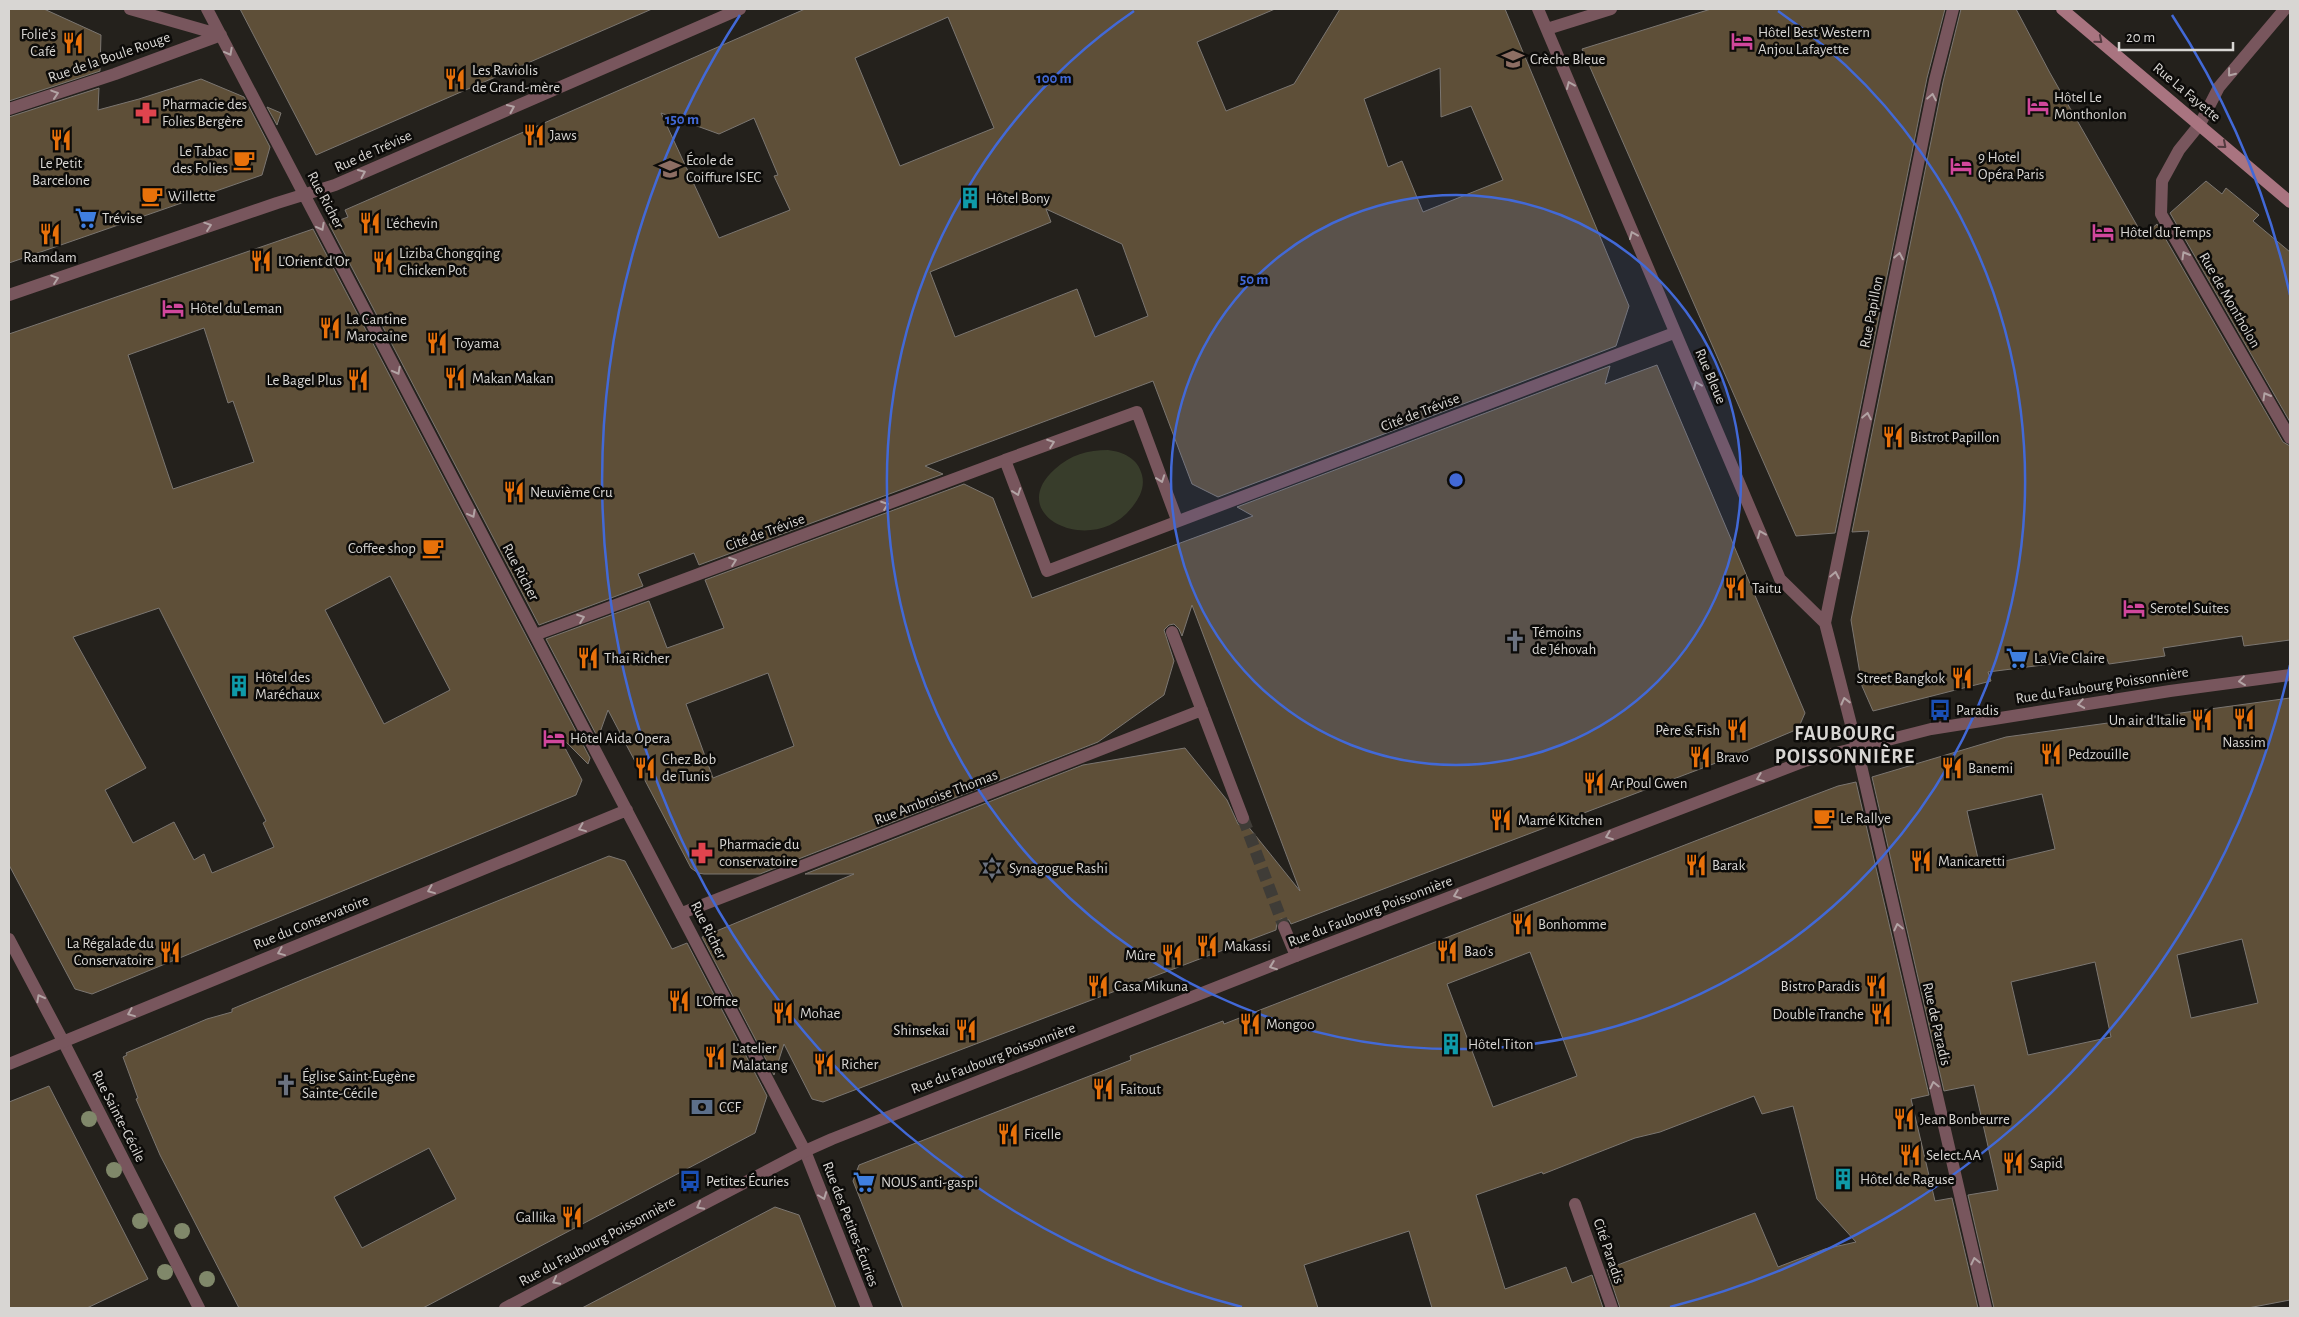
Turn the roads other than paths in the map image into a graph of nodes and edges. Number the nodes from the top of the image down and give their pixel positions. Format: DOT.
graph roads {
  1 [pos="130,9"];
  2 [pos="207,9"];
  3 [pos="740,9"];
  4 [pos="1538,9"];
  5 [pos="1611,9"];
  6 [pos="1953,9"];
  7 [pos="2062,9"];
  8 [pos="2285,9"];
  9 [pos="1547,29"];
  10 [pos="220,35"];
  11 [pos="9,109"];
  12 [pos="2200,124"];
  13 [pos="304,194"];
  14 [pos="2290,202"];
  15 [pos="9,295"];
  16 [pos="1674,333"];
  17 [pos="2290,438"];
  18 [pos="1005,460"];
  19 [pos="1177,520"];
  20 [pos="1825,623"];
  21 [pos="1172,632"];
  22 [pos="535,635"];
  23 [pos="2290,675"];
  24 [pos="1202,710"];
  25 [pos="1857,748"];
  26 [pos="627,810"];
  27 [pos="1243,818"];
  28 [pos="682,913"];
  29 [pos="1284,926"];
  30 [pos="9,939"];
  31 [pos="1296,956"];
  32 [pos="63,1041"];
  33 [pos="9,1064"];
  34 [pos="805,1151"];
  35 [pos="1575,1204"];
  36 [pos="198,1308"];
  37 [pos="504,1308"];
  38 [pos="867,1308"];
  39 [pos="1612,1308"];
  40 [pos="1986,1308"];
  1 -- 10 [label="street"];
  2 -- 10 [label="street, Rue Richer"];
  13 -- 3 [label="street, Rue de Trévise, one-way"];
  4 -- 9 [label="street, Rue Bleue"];
  5 -- 9 [label="street"];
  20 -- 6 [label="street, Rue Papillon, one-way"];
  7 -- 12 [label="main road, Rue La Fayette, one-way"];
  8 -- 12 [label="street, Rue de Montholon, one-way"];
  16 -- 9 [label="street, Rue Bleue, one-way"];
  11 -- 10 [label="street, Rue de la Boule Rouge, one-way"];
  10 -- 13 [label="street, Rue Richer, one-way"];
  12 -- 14 [label="main road, Rue La Fayette, one-way"];
  17 -- 12 [label="street, Rue de Montholon, one-way"];
  15 -- 13 [label="street, Rue de Trévise, one-way"];
  13 -- 22 [label="street, Rue Richer, one-way"];
  16 -- 19 [label="street, Cité de Trévise"];
  20 -- 16 [label="street, Rue Bleue, one-way"];
  18 -- 19 [label="street, Cité de Trévise, one-way"];
  18 -- 19 [label="street, Cité de Trévise, one-way"];
  22 -- 18 [label="street, Cité de Trévise, one-way"];
  25 -- 20 [label="street, one-way"];
  21 -- 24 [label="street"];
  22 -- 26 [label="street, Rue Richer"];
  23 -- 25 [label="street, Rue du Faubourg Poissonnière, one-way"];
  24 -- 27 [label="street"];
  24 -- 28 [label="street, Rue Ambroise Thomas"];
  25 -- 31 [label="street, Rue du Faubourg Poissonnière, one-way"];
  40 -- 25 [label="street, Rue de Paradis, one-way"];
  26 -- 28 [label="street, Rue Richer"];
  26 -- 32 [label="street, Rue du Conservatoire, one-way"];
  28 -- 34 [label="street, Rue Richer"];
  29 -- 31 [label="street"];
  32 -- 30 [label="street, Rue Sainte-Cécile, one-way"];
  31 -- 34 [label="street, Rue du Faubourg Poissonnière, one-way"];
  32 -- 33 [label="street, Rue du Conservatoire"];
  32 -- 36 [label="street, Rue Sainte-Cécile"];
  34 -- 37 [label="street, Rue du Faubourg Poissonnière, one-way"];
  34 -- 38 [label="street, Rue des Petites-Écuries, one-way"];
  35 -- 39 [label="street, Cité Paradis"];
}
